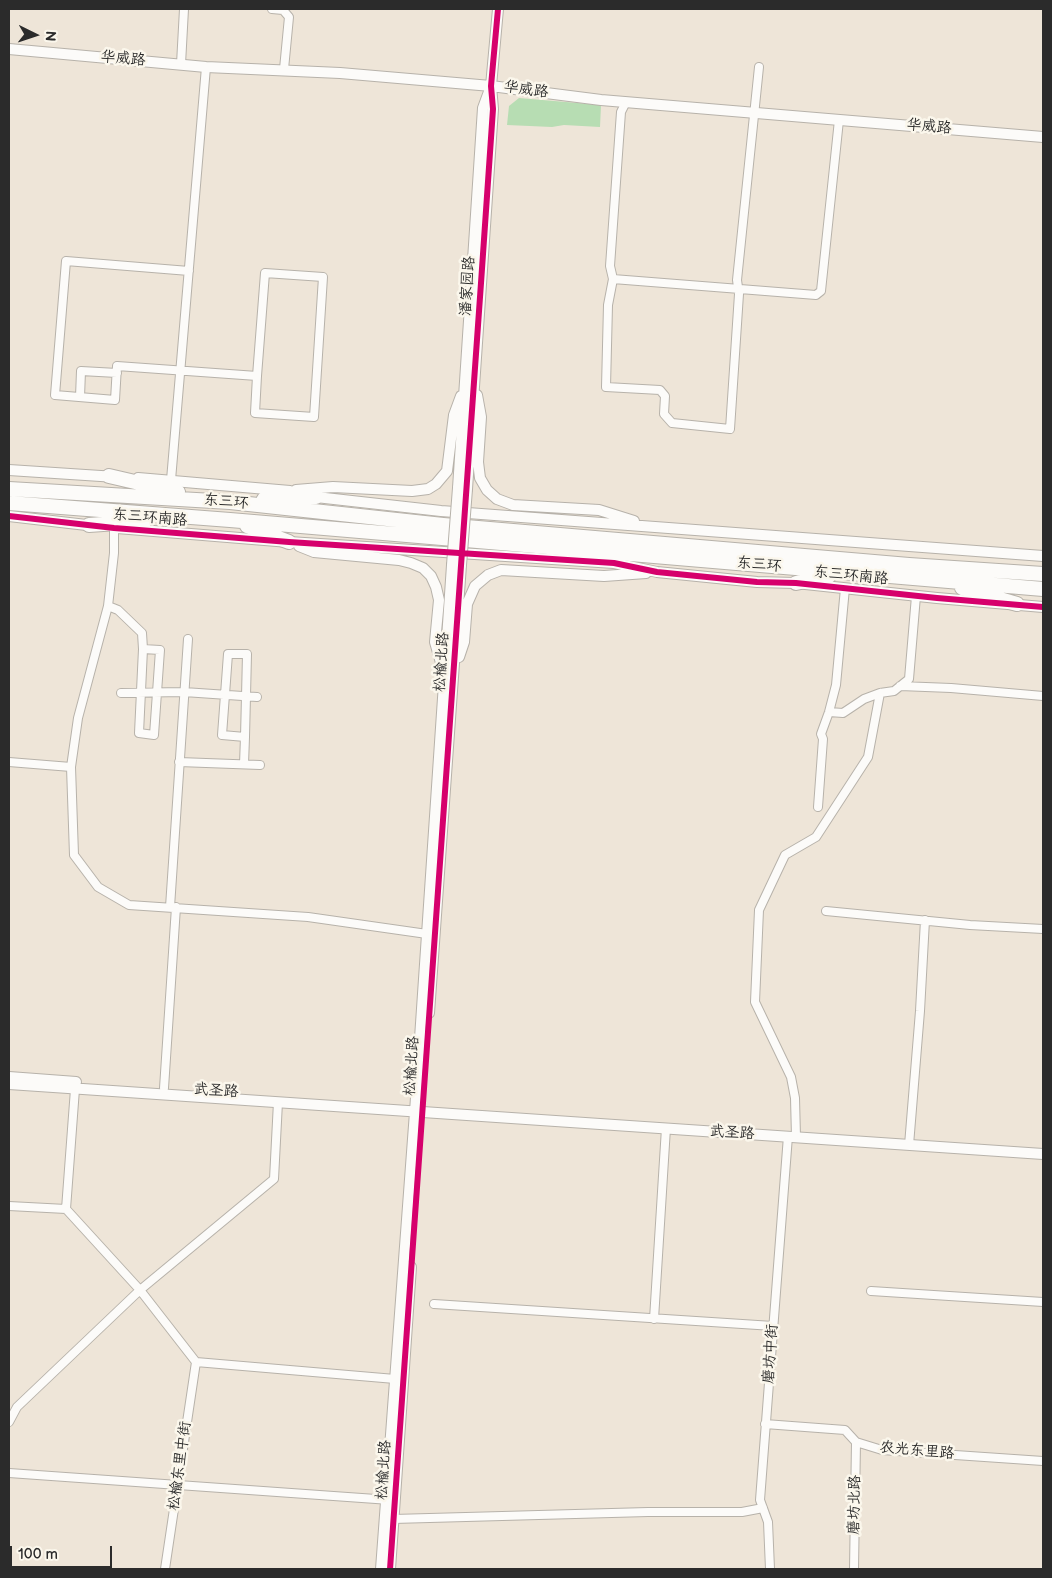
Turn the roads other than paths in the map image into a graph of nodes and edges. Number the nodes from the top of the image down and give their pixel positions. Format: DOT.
graph roads {
  1 [pos="184,9"];
  2 [pos="272,9"];
  3 [pos="498,9"];
  4 [pos="9,49"];
  5 [pos="182,64"];
  6 [pos="206,67"];
  7 [pos="759,67"];
  8 [pos="284,70"];
  9 [pos="491,86"];
  10 [pos="626,102"];
  11 [pos="754,113"];
  12 [pos="839,120"];
  13 [pos="1043,137"];
  14 [pos="188,271"];
  15 [pos="613,279"];
  16 [pos="738,288"];
  17 [pos="180,371"];
  18 [pos="117,373"];
  19 [pos="257,376"];
  20 [pos="474,379"];
  21 [pos="465,386"];
  22 [pos="80,397"];
  23 [pos="9,470"];
  24 [pos="109,476"];
  25 [pos="170,480"];
  26 [pos="462,489"];
  27 [pos="290,491"];
  28 [pos="316,497"];
  29 [pos="11,500"];
  30 [pos="205,500"];
  31 [pos="230,502"];
  32 [pos="186,517"];
  33 [pos="230,520"];
  34 [pos="89,525"];
  35 [pos="652,526"];
  36 [pos="114,528"];
  37 [pos="443,532"];
  38 [pos="476,534"];
  39 [pos="289,542"];
  40 [pos="1043,556"];
  41 [pos="657,572"];
  42 [pos="847,573"];
  43 [pos="1043,574"];
  44 [pos="933,580"];
  45 [pos="796,583"];
  46 [pos="845,588"];
  47 [pos="1043,589"];
  48 [pos="916,596"];
  49 [pos="1017,604"];
  50 [pos="108,606"];
  51 [pos="1043,607"];
  52 [pos="188,639"];
  53 [pos="144,649"];
  54 [pos="449,673"];
  55 [pos="900,686"];
  56 [pos="184,692"];
  57 [pos="121,693"];
  58 [pos="141,693"];
  59 [pos="156,693"];
  60 [pos="880,693"];
  61 [pos="225,695"];
  62 [pos="246,696"];
  63 [pos="1043,696"];
  64 [pos="256,697"];
  65 [pos="830,712"];
  66 [pos="245,737"];
  67 [pos="9,762"];
  68 [pos="179,762"];
  69 [pos="244,764"];
  70 [pos="260,765"];
  71 [pos="71,767"];
  72 [pos="818,808"];
  73 [pos="173,907"];
  74 [pos="826,911"];
  75 [pos="925,920"];
  76 [pos="1043,929"];
  77 [pos="427,934"];
  78 [pos="9,1077"];
  79 [pos="9,1084"];
  80 [pos="164,1088"];
  81 [pos="75,1089"];
  82 [pos="278,1102"];
  83 [pos="417,1110"];
  84 [pos="666,1128"];
  85 [pos="792,1137"];
  86 [pos="909,1145"];
  87 [pos="1043,1154"];
  88 [pos="9,1206"];
  89 [pos="66,1209"];
  90 [pos="140,1290"];
  91 [pos="871,1291"];
  92 [pos="1043,1302"];
  93 [pos="434,1304"];
  94 [pos="654,1319"];
  95 [pos="773,1326"];
  96 [pos="196,1362"];
  97 [pos="395,1379"];
  98 [pos="9,1422"];
  99 [pos="766,1424"];
  100 [pos="856,1442"];
  101 [pos="1043,1461"];
  102 [pos="9,1473"];
  103 [pos="178,1484"];
  104 [pos="390,1500"];
  105 [pos="763,1508"];
  106 [pos="393,1519"];
  107 [pos="165,1569"];
  108 [pos="381,1569"];
  109 [pos="390,1569"];
  110 [pos="770,1569"];
  111 [pos="854,1569"];
  1 -- 5 [label="street"];
  2 -- 8 [label="street"];
  3 -- 9 [label="street, 潘家园路"];
  4 -- 5 [label="street, 华威路"];
  5 -- 6 [label="street, 华威路"];
  6 -- 8 [label="street, 华威路"];
  6 -- 14 [label="street"];
  7 -- 11 [label="street"];
  8 -- 9 [label="street, 华威路"];
  9 -- 10 [label="street, 华威路"];
  9 -- 20 [label="street, 潘家园路"];
  9 -- 21 [label="street, 潘家园路"];
  10 -- 11 [label="street, 华威路"];
  10 -- 15 [label="street"];
  11 -- 12 [label="street, 华威路"];
  11 -- 16 [label="street"];
  12 -- 13 [label="street, 华威路"];
  12 -- 16 [label="street"];
  14 -- 17 [label="street"];
  14 -- 22 [label="street"];
  15 -- 16 [label="street"];
  15 -- 16 [label="street"];
  17 -- 18 [label="street"];
  17 -- 19 [label="street"];
  17 -- 25 [label="street"];
  18 -- 22 [label="street"];
  18 -- 22 [label="street"];
  19 -- 19 [label="street"];
  20 -- 26 [label="street, 潘家园路"];
  20 -- 35 [label="street"];
  21 -- 26 [label="street, 潘家园路"];
  21 -- 27 [label="street"];
  23 -- 24 [label="street"];
  24 -- 25 [label="street"];
  24 -- 30 [label="highway"];
  25 -- 27 [label="street"];
  26 -- 54 [label="street, 松榆北路, bridge"];
  27 -- 28 [label="street"];
  28 -- 31 [label="highway"];
  28 -- 35 [label="street"];
  29 -- 30 [label="highway, 东三环"];
  29 -- 32 [label="highway, 东三环"];
  29 -- 34 [label="street, 东三环南路"];
  30 -- 31 [label="highway, 东三环"];
  31 -- 37 [label="highway, 东三环"];
  32 -- 33 [label="highway, 东三环"];
  32 -- 34 [label="highway"];
  33 -- 37 [label="highway, 东三环"];
  33 -- 39 [label="highway"];
  34 -- 36 [label="street, 东三环南路"];
  35 -- 40 [label="street"];
  36 -- 39 [label="street, 东三环南路"];
  36 -- 50 [label="street"];
  37 -- 38 [label="highway"];
  38 -- 42 [label="highway, 东三环"];
  38 -- 43 [label="highway, 东三环"];
  39 -- 41 [label="street, 东三环南路"];
  39 -- 54 [label="street"];
  41 -- 45 [label="street, 东三环南路"];
  41 -- 54 [label="street"];
  42 -- 44 [label="highway, 东三环"];
  42 -- 45 [label="highway"];
  44 -- 47 [label="highway, 东三环"];
  44 -- 49 [label="highway"];
  45 -- 46 [label="street, 东三环南路"];
  46 -- 48 [label="street, 东三环南路"];
  46 -- 65 [label="street"];
  48 -- 49 [label="street, 东三环南路"];
  48 -- 55 [label="street"];
  49 -- 51 [label="street, 东三环南路"];
  50 -- 53 [label="street"];
  50 -- 71 [label="street"];
  52 -- 56 [label="street"];
  53 -- 58 [label="street"];
  53 -- 59 [label="street"];
  54 -- 77 [label="street, 松榆北路"];
  54 -- 83 [label="street, 松榆北路"];
  55 -- 60 [label="street"];
  55 -- 63 [label="street"];
  56 -- 59 [label="street"];
  56 -- 61 [label="street"];
  56 -- 68 [label="street"];
  57 -- 58 [label="street"];
  58 -- 59 [label="street"];
  58 -- 59 [label="street"];
  60 -- 65 [label="street"];
  60 -- 85 [label="street, 磨坊中街"];
  61 -- 62 [label="street"];
  61 -- 62 [label="street"];
  61 -- 66 [label="street"];
  62 -- 64 [label="street"];
  62 -- 66 [label="street"];
  65 -- 72 [label="street"];
  66 -- 69 [label="street"];
  67 -- 71 [label="street"];
  68 -- 69 [label="street"];
  68 -- 73 [label="street"];
  69 -- 70 [label="street"];
  71 -- 73 [label="street"];
  73 -- 77 [label="street"];
  73 -- 80 [label="street"];
  74 -- 75 [label="street"];
  75 -- 76 [label="street"];
  75 -- 86 [label="street"];
  77 -- 83 [label="street, 松榆北路"];
  78 -- 80 [label="street, 武圣路"];
  79 -- 81 [label="street, 武圣路"];
  80 -- 83 [label="street, 武圣路"];
  81 -- 82 [label="street, 武圣路"];
  81 -- 89 [label="street"];
  82 -- 83 [label="street, 武圣路"];
  82 -- 90 [label="street"];
  83 -- 84 [label="street, 武圣路"];
  83 -- 97 [label="street, 松榆北路"];
  83 -- 104 [label="street, 松榆北路"];
  84 -- 85 [label="street, 武圣路"];
  84 -- 94 [label="street"];
  85 -- 86 [label="street, 武圣路"];
  85 -- 95 [label="street, 磨坊中街"];
  86 -- 87 [label="street, 武圣路"];
  88 -- 89 [label="street"];
  89 -- 90 [label="street"];
  90 -- 96 [label="street"];
  90 -- 98 [label="street"];
  91 -- 92 [label="street"];
  93 -- 94 [label="street"];
  94 -- 95 [label="street"];
  95 -- 99 [label="street, 磨坊中街"];
  96 -- 97 [label="street"];
  96 -- 103 [label="street, 松榆东里中街"];
  97 -- 104 [label="street, 松榆北路"];
  99 -- 100 [label="street, 农光东里路"];
  99 -- 105 [label="street, 磨坊中街"];
  100 -- 101 [label="street, 农光东里路"];
  100 -- 111 [label="street, 磨坊北路"];
  102 -- 103 [label="street"];
  103 -- 104 [label="street"];
  103 -- 107 [label="street, 松榆东里中街"];
  104 -- 106 [label="street, 松榆北路"];
  104 -- 108 [label="street, 松榆北路"];
  105 -- 106 [label="street"];
  105 -- 110 [label="street, 磨坊中街"];
  106 -- 109 [label="street, 松榆北路"];
}
